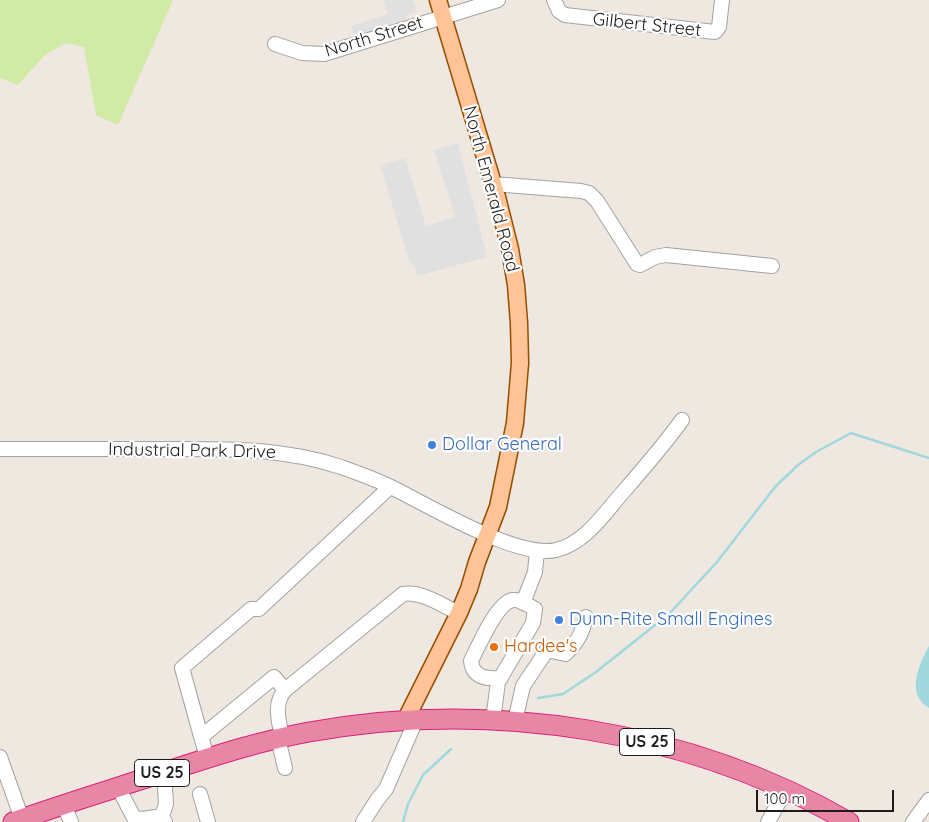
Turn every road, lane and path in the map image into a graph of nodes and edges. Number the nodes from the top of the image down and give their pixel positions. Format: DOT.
graph roads {
  1 [pos="438,0"];
  2 [pos="498,0"];
  3 [pos="554,0"];
  4 [pos="722,0"];
  5 [pos="443,16"];
  6 [pos="276,44"];
  7 [pos="493,184"];
  8 [pos="772,266"];
  9 [pos="682,420"];
  10 [pos="0,449"];
  11 [pos="390,487"];
  12 [pos="487,534"];
  13 [pos="537,551"];
  14 [pos="523,603"];
  15 [pos="458,614"];
  16 [pos="586,617"];
  17 [pos="501,678"];
  18 [pos="285,690"];
  19 [pos="410,720"];
  20 [pos="493,720"];
  21 [pos="515,721"];
  22 [pos="201,737"];
  23 [pos="280,738"];
  24 [pos="0,757"];
  25 [pos="207,758"];
  26 [pos="285,768"];
  27 [pos="164,772"];
  28 [pos="118,787"];
  29 [pos="786,789"];
  30 [pos="200,794"];
  31 [pos="929,800"];
  32 [pos="67,814"];
  33 [pos="164,819"];
  34 [pos="19,821"];
  35 [pos="208,822"];
  36 [pos="363,822"];
  37 [pos="768,822"];
  38 [pos="849,822"];
  39 [pos="913,822"];
  1 -- 5 [label="main road, North Emerald Road"];
  2 -- 5 [label="street, North Street"];
  3 -- 4 [label="street, Gilbert Street"];
  5 -- 6 [label="street, North Street"];
  5 -- 7 [label="main road, North Emerald Road"];
  7 -- 8 [label="street"];
  7 -- 12 [label="main road, North Emerald Road"];
  9 -- 13 [label="street"];
  10 -- 11 [label="street, Industrial Park Drive"];
  11 -- 12 [label="street, Industrial Park Drive"];
  11 -- 22 [label="street"];
  12 -- 13 [label="street, Industrial Park Drive"];
  12 -- 15 [label="main road, North Emerald Road"];
  13 -- 14 [label="street"];
  14 -- 17 [label="street"];
  14 -- 17 [label="street"];
  15 -- 18 [label="street"];
  15 -- 19 [label="main road, North Emerald Road"];
  16 -- 21 [label="street"];
  17 -- 20 [label="street"];
  18 -- 22 [label="street"];
  18 -- 23 [label="street"];
  19 -- 20 [label="highway, US 25"];
  19 -- 23 [label="highway, US 25"];
  19 -- 36 [label="street"];
  20 -- 21 [label="highway, US 25"];
  21 -- 29 [label="highway, US 25"];
  22 -- 25 [label="street"];
  23 -- 25 [label="highway, US 25"];
  23 -- 26 [label="street"];
  24 -- 34 [label="street"];
  25 -- 27 [label="highway, US 25"];
  27 -- 28 [label="highway, US 25"];
  27 -- 33 [label="street"];
  28 -- 32 [label="highway, US 25"];
  28 -- 33 [label="street"];
  29 -- 37 [label="street"];
  29 -- 38 [label="highway, US 25"];
  30 -- 35 [label="street"];
  31 -- 39 [label="street"];
  32 -- 34 [label="highway, US 25"];
}
